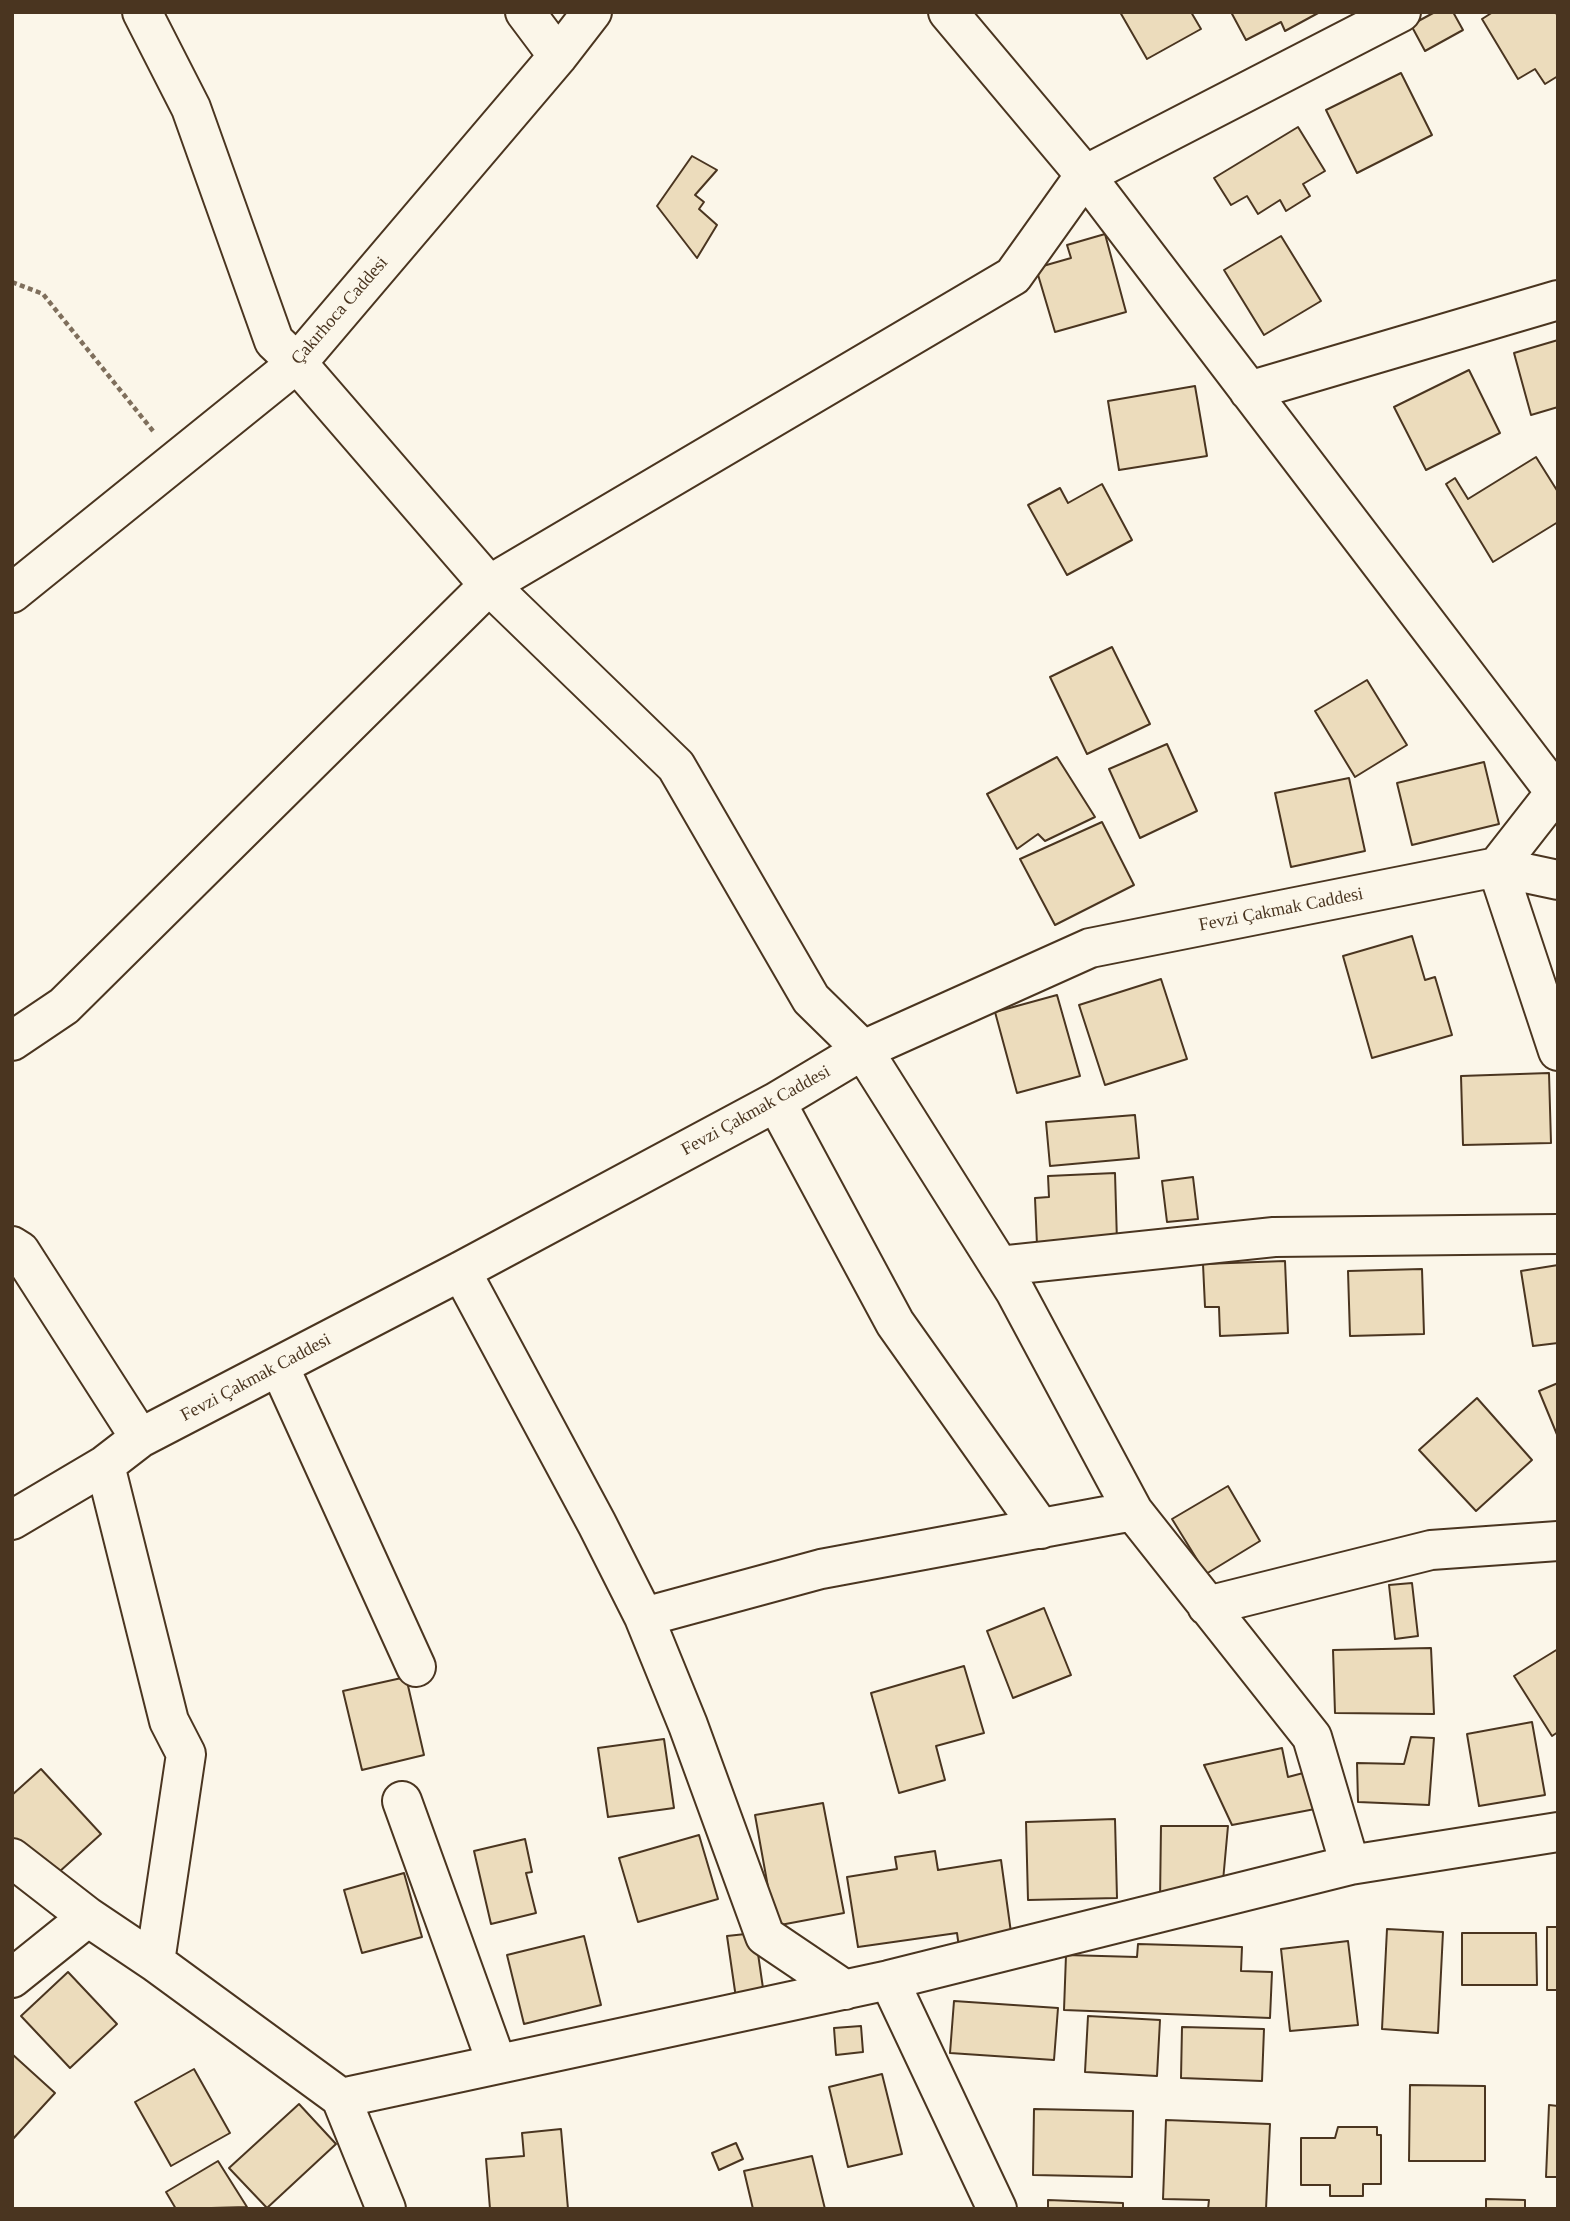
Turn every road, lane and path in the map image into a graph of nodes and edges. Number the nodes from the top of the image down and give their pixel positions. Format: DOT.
graph roads {
  1 [pos="142,12"];
  2 [pos="525,12"];
  3 [pos="592,12"];
  4 [pos="948,12"];
  5 [pos="1401,12"];
  6 [pos="558,56"];
  7 [pos="1086,175"];
  8 [pos="12,282"];
  9 [pos="1558,300"];
  10 [pos="297,363"];
  11 [pos="1249,391"];
  12 [pos="177,461"];
  13 [pos="489,585"];
  14 [pos="12,593"];
  15 [pos="1556,790"];
  16 [pos="1497,867"];
  17 [pos="1558,880"];
  18 [pos="12,1041"];
  19 [pos="863,1050"];
  20 [pos="1558,1051"];
  21 [pos="776,1102"];
  22 [pos="1558,1234"];
  23 [pos="12,1246"];
  24 [pos="999,1266"];
  25 [pos="461,1271"];
  26 [pos="279,1366"];
  27 [pos="140,1438"];
  28 [pos="105,1465"];
  29 [pos="1133,1511"];
  30 [pos="12,1520"];
  31 [pos="1041,1529"];
  32 [pos="1558,1541"];
  33 [pos="1208,1606"];
  34 [pos="644,1617"];
  35 [pos="416,1667"];
  36 [pos="402,1801"];
  37 [pos="1558,1832"];
  38 [pos="12,1858"];
  39 [pos="1350,1865"];
  40 [pos="88,1917"];
  41 [pos="155,1962"];
  42 [pos="12,1978"];
  43 [pos="889,1980"];
  44 [pos="845,1990"];
  45 [pos="497,2064"];
  46 [pos="341,2098"];
  47 [pos="386,2209"];
  48 [pos="997,2209"];
  1 -- 10 [label="street"];
  2 -- 6 [label="street"];
  3 -- 6 [label="street, Çakırhoca Caddesi"];
  4 -- 7 [label="street"];
  5 -- 7 [label="street"];
  6 -- 10 [label="street, Çakırhoca Caddesi"];
  7 -- 11 [label="street"];
  7 -- 13 [label="street"];
  8 -- 12 [label="path"];
  9 -- 11 [label="street"];
  10 -- 12 [label="street, Çakırhoca Caddesi"];
  10 -- 13 [label="street"];
  11 -- 15 [label="street"];
  12 -- 14 [label="street, Çakırhoca Caddesi"];
  13 -- 18 [label="street"];
  13 -- 19 [label="street"];
  15 -- 16 [label="street"];
  16 -- 17 [label="street, Fevzi Çakmak Caddesi"];
  16 -- 19 [label="street, Fevzi Çakmak Caddesi"];
  16 -- 20 [label="street"];
  19 -- 21 [label="street, Fevzi Çakmak Caddesi"];
  19 -- 24 [label="street"];
  21 -- 25 [label="street, Fevzi Çakmak Caddesi"];
  21 -- 31 [label="street"];
  22 -- 24 [label="street"];
  23 -- 27 [label="street"];
  24 -- 29 [label="street"];
  25 -- 26 [label="street, Fevzi Çakmak Caddesi"];
  25 -- 34 [label="street"];
  26 -- 27 [label="street, Fevzi Çakmak Caddesi"];
  26 -- 35 [label="street"];
  27 -- 28 [label="street, Fevzi Çakmak Caddesi"];
  28 -- 30 [label="street, Fevzi Çakmak Caddesi"];
  28 -- 41 [label="street"];
  29 -- 31 [label="street"];
  29 -- 33 [label="street"];
  31 -- 34 [label="street"];
  32 -- 33 [label="street"];
  33 -- 39 [label="street"];
  34 -- 44 [label="street"];
  36 -- 45 [label="street"];
  37 -- 39 [label="street"];
  38 -- 40 [label="street"];
  39 -- 43 [label="street"];
  40 -- 41 [label="street"];
  40 -- 42 [label="street"];
  41 -- 46 [label="street"];
  43 -- 44 [label="street"];
  43 -- 48 [label="street"];
  44 -- 45 [label="street"];
  45 -- 46 [label="street"];
  46 -- 47 [label="street"];
}
